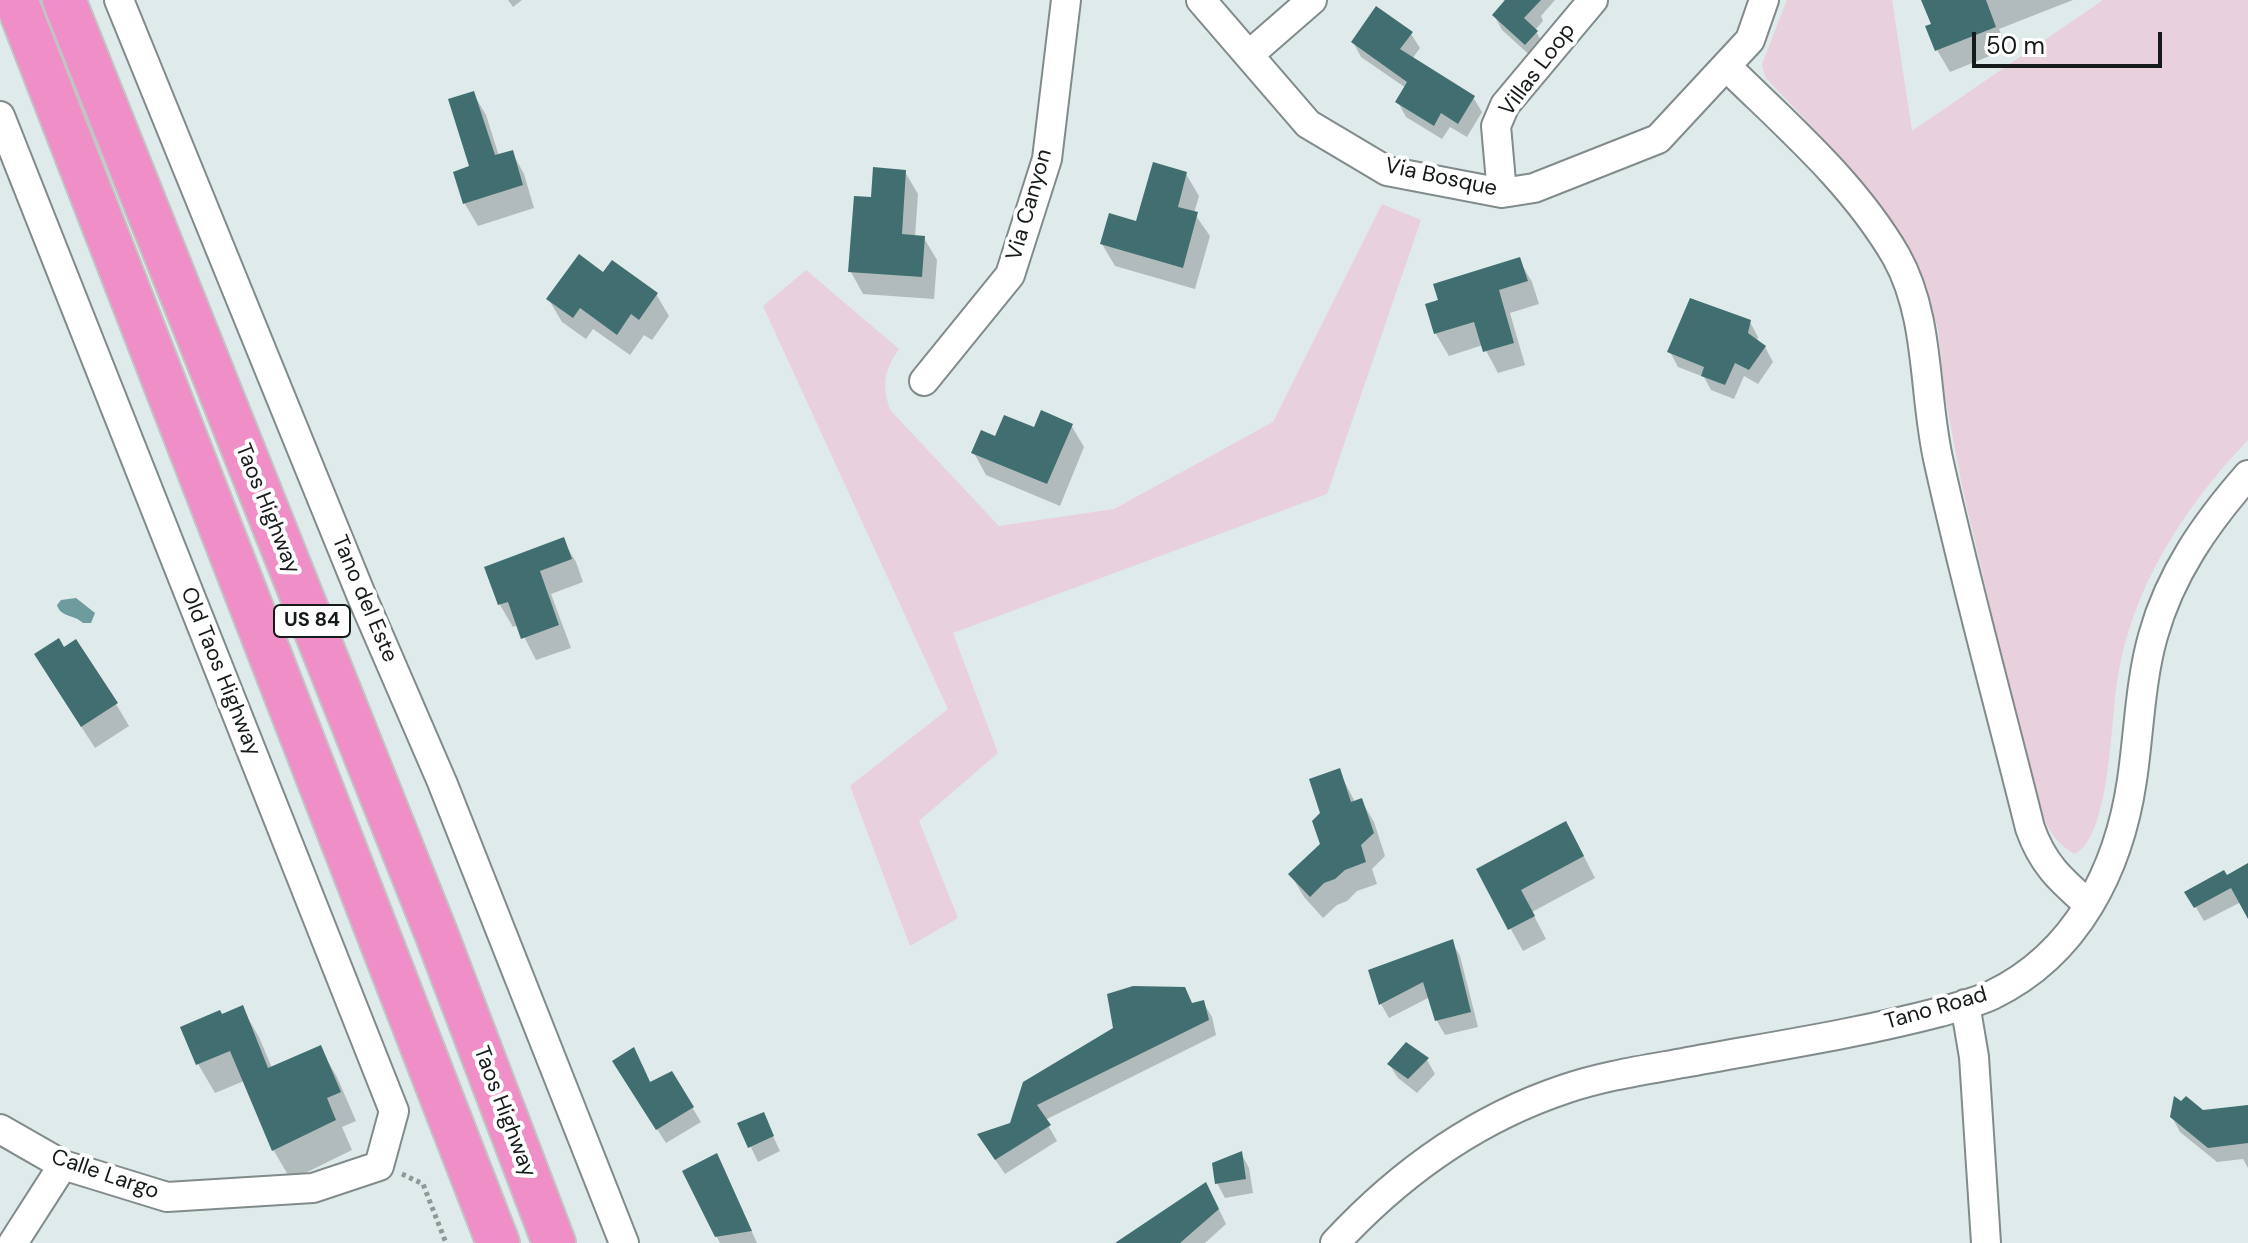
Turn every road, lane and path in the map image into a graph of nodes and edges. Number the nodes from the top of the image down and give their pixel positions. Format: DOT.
graph roads {
  1 [pos="16,0"];
  2 [pos="64,0"];
  3 [pos="119,0"];
  4 [pos="1066,0"];
  5 [pos="1201,0"];
  6 [pos="1312,0"];
  7 [pos="1593,0"];
  8 [pos="1764,0"];
  9 [pos="1250,54"];
  10 [pos="1726,66"];
  11 [pos="0,116"];
  12 [pos="1502,193"];
  13 [pos="924,381"];
  14 [pos="2248,475"];
  15 [pos="2089,905"];
  16 [pos="1965,1004"];
  17 [pos="0,1129"];
  18 [pos="63,1165"];
  19 [pos="379,1166"];
  20 [pos="13,1243"];
  21 [pos="446,1243"];
  22 [pos="498,1243"];
  23 [pos="554,1243"];
  24 [pos="624,1243"];
  25 [pos="1335,1243"];
  26 [pos="1986,1243"];
  1 -- 22 [label="highway, US 84"];
  2 -- 23 [label="highway, Taos Highway / US 84"];
  3 -- 24 [label="street, Tano del Este"];
  4 -- 13 [label="street, Via Canyon"];
  5 -- 9 [label="street, Via Bosque"];
  6 -- 9 [label="street"];
  7 -- 12 [label="street, Villas Loop"];
  8 -- 10 [label="street, Via Bosque"];
  9 -- 12 [label="street, Via Bosque"];
  10 -- 12 [label="street, Via Bosque"];
  10 -- 15 [label="street"];
  11 -- 19 [label="street, Old Taos Highway"];
  14 -- 15 [label="street, Tano Road"];
  15 -- 16 [label="street, Tano Road"];
  16 -- 25 [label="street, Tano Road"];
  16 -- 26 [label="street"];
  17 -- 18 [label="street, Calle Largo"];
  18 -- 19 [label="street, Calle Largo"];
  18 -- 20 [label="street"];
  19 -- 21 [label="path"];
}
